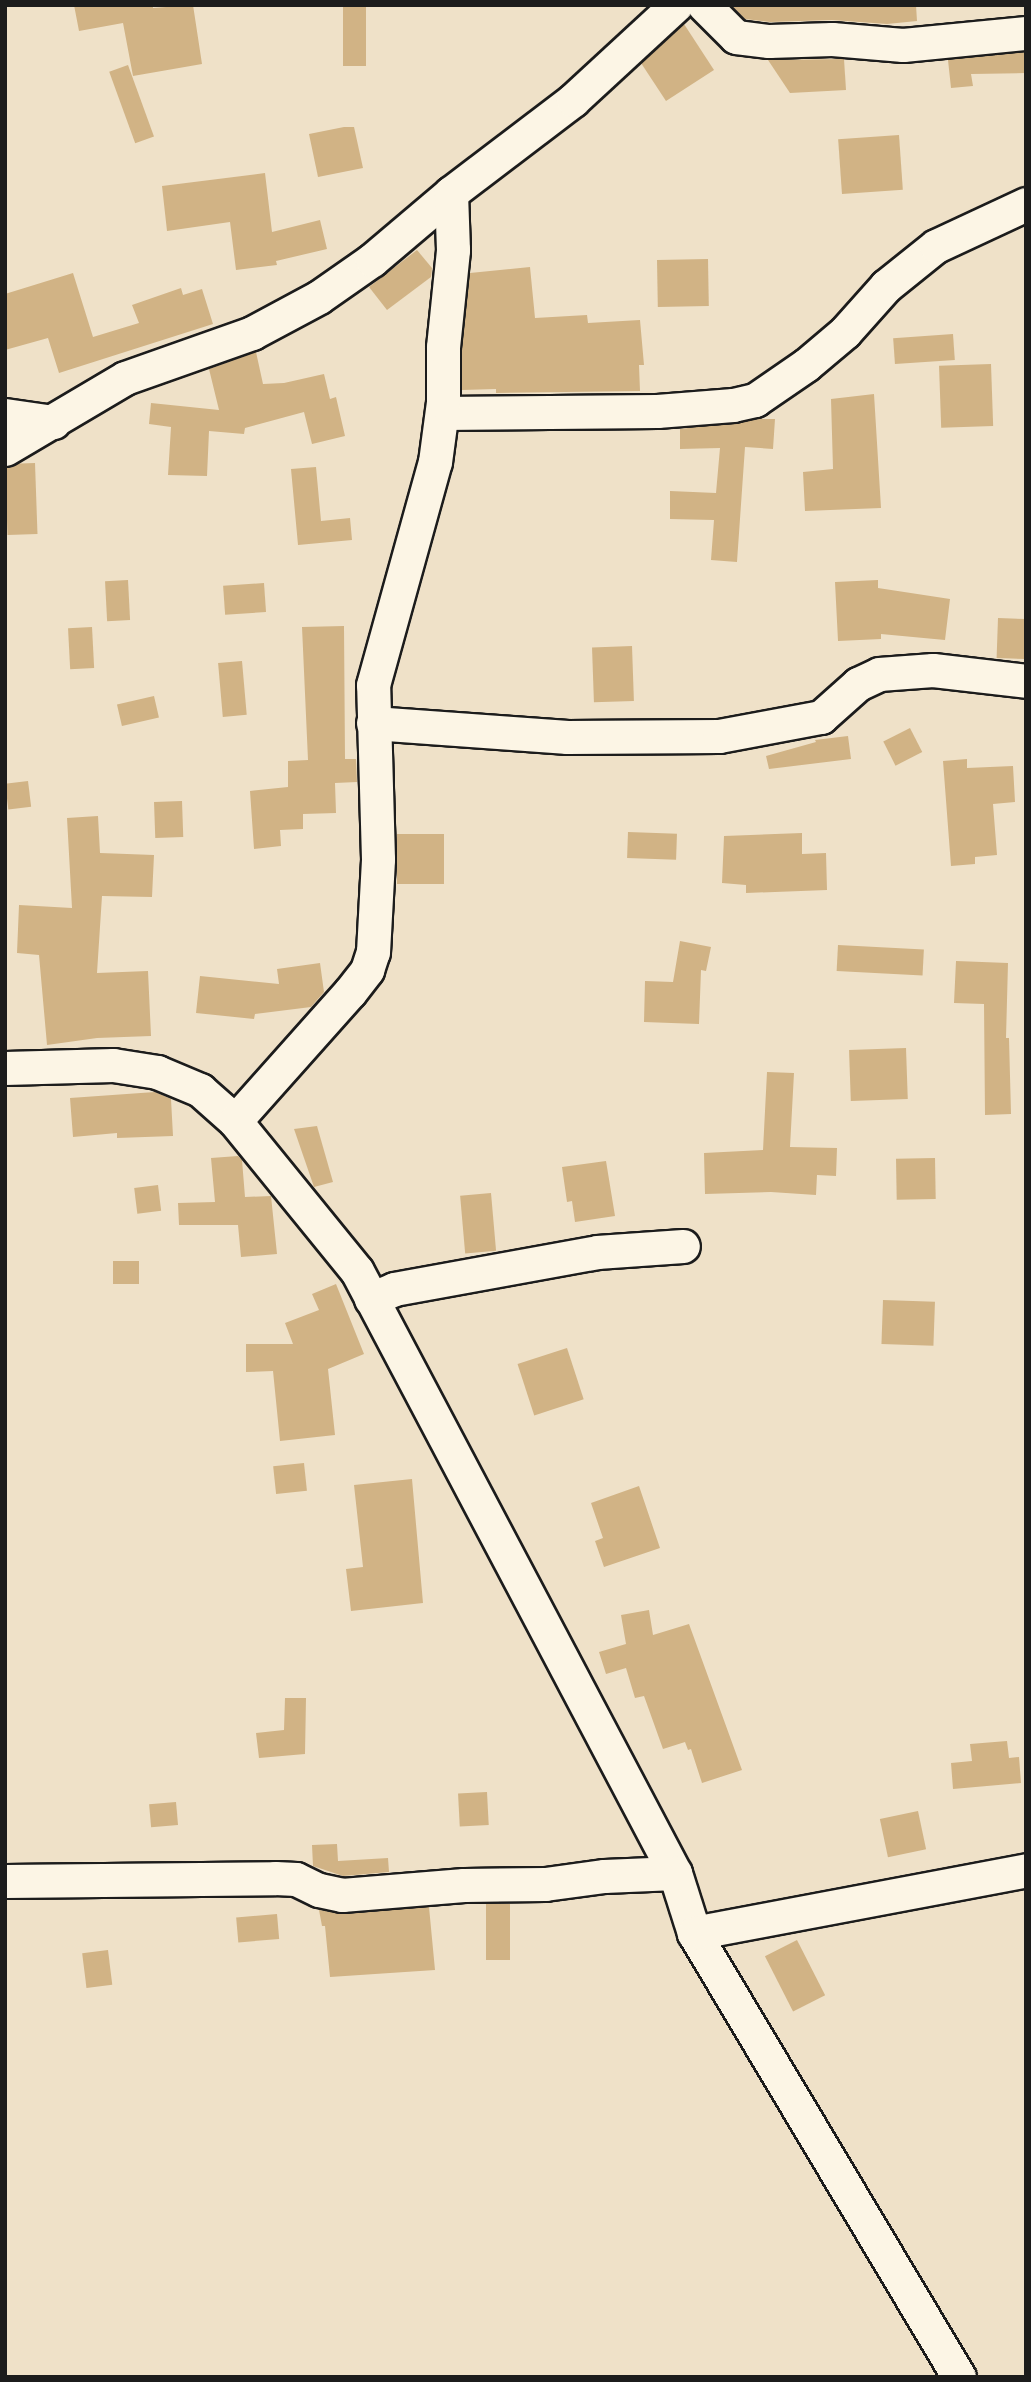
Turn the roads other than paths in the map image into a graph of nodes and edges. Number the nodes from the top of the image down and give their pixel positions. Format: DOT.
graph roads {
  1 [pos="676,5"];
  2 [pos="704,5"];
  3 [pos="1026,33"];
  4 [pos="451,193"];
  5 [pos="1026,204"];
  6 [pos="442,413"];
  7 [pos="5,415"];
  8 [pos="53,422"];
  9 [pos="5,449"];
  10 [pos="1026,681"];
  11 [pos="373,723"];
  12 [pos="5,1068"];
  13 [pos="235,1121"];
  14 [pos="683,1246"];
  15 [pos="371,1299"];
  16 [pos="1026,1870"];
  17 [pos="675,1873"];
  18 [pos="5,1881"];
  19 [pos="694,1933"];
  20 [pos="959,2377"];
  1 -- 4 [label="street"];
  2 -- 3 [label="street"];
  4 -- 6 [label="street"];
  4 -- 8 [label="street"];
  5 -- 6 [label="street"];
  6 -- 11 [label="street"];
  7 -- 8 [label="street"];
  8 -- 9 [label="street"];
  10 -- 11 [label="street"];
  11 -- 13 [label="street"];
  12 -- 13 [label="street"];
  13 -- 15 [label="street"];
  14 -- 15 [label="street"];
  15 -- 17 [label="street"];
  16 -- 19 [label="street"];
  17 -- 18 [label="street"];
  17 -- 19 [label="street"];
  19 -- 20 [label="street"];
}
